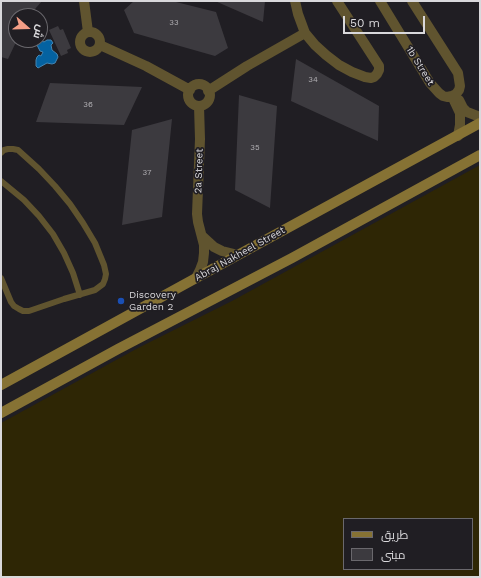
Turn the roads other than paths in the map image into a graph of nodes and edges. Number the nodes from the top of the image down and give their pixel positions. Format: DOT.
graph roads {
  1 [pos="84,1"];
  2 [pos="295,1"];
  3 [pos="337,1"];
  4 [pos="380,1"];
  5 [pos="412,1"];
  6 [pos="88,32"];
  7 [pos="305,33"];
  8 [pos="100,46"];
  9 [pos="190,90"];
  10 [pos="208,90"];
  11 [pos="454,95"];
  12 [pos="199,106"];
  13 [pos="480,117"];
  14 [pos="480,123"];
  15 [pos="458,136"];
  16 [pos="1,153"];
  17 [pos="480,155"];
  18 [pos="1,181"];
  19 [pos="202,236"];
  20 [pos="238,255"];
  21 [pos="1,278"];
  22 [pos="196,278"];
  23 [pos="80,295"];
  24 [pos="1,385"];
  25 [pos="1,413"];
  1 -- 6 [label="street"];
  2 -- 7 [label="street"];
  3 -- 7 [label="street"];
  4 -- 11 [label="street, 1b Street"];
  5 -- 11 [label="street"];
  6 -- 8 [label="street"];
  6 -- 8 [label="street"];
  7 -- 10 [label="street"];
  8 -- 9 [label="street"];
  9 -- 10 [label="street"];
  9 -- 12 [label="street"];
  10 -- 12 [label="street"];
  11 -- 13 [label="street"];
  11 -- 15 [label="street"];
  12 -- 19 [label="street, 2a Street"];
  14 -- 15 [label="street, Abraj Nakheel Street"];
  15 -- 20 [label="street, Abraj Nakheel Street"];
  16 -- 23 [label="lane"];
  17 -- 25 [label="street"];
  18 -- 23 [label="lane"];
  19 -- 20 [label="street"];
  19 -- 22 [label="street, 2a Street"];
  20 -- 22 [label="street, Abraj Nakheel Street"];
  21 -- 23 [label="lane"];
  22 -- 24 [label="street, Abraj Nakheel Street"];
}
